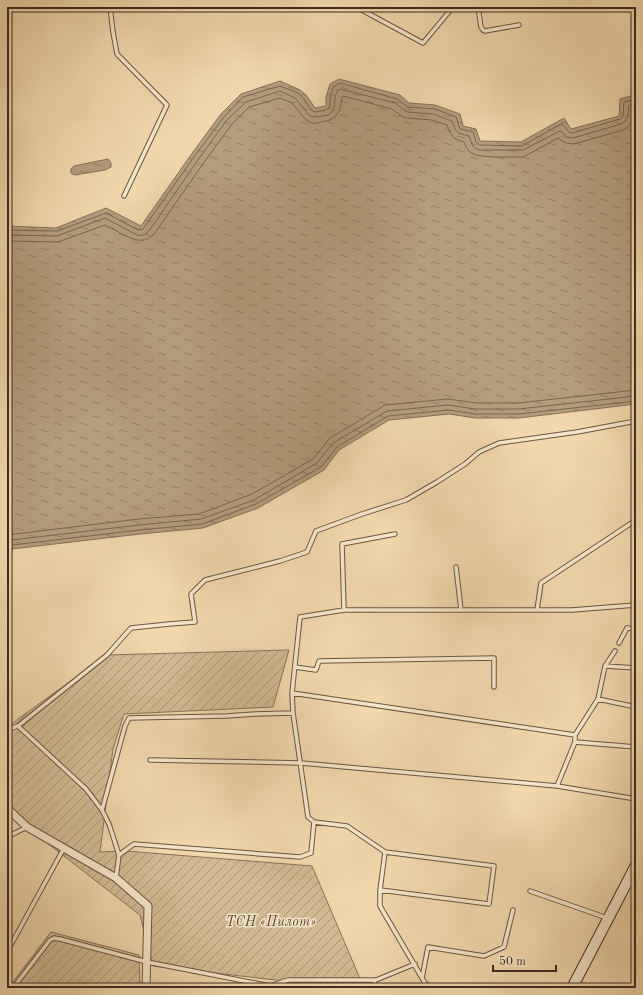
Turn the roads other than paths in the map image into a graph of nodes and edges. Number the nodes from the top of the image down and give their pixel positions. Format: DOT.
graph roads {
  1 [pos="110,7"];
  2 [pos="359,7"];
  3 [pos="452,7"];
  4 [pos="478,7"];
  5 [pos="519,25"];
  6 [pos="124,196"];
  7 [pos="636,421"];
  8 [pos="636,520"];
  9 [pos="395,534"];
  10 [pos="456,568"];
  11 [pos="636,605"];
  12 [pos="344,610"];
  13 [pos="461,610"];
  14 [pos="537,610"];
  15 [pos="636,629"];
  16 [pos="619,643"];
  17 [pos="615,651"];
  18 [pos="605,666"];
  19 [pos="295,667"];
  20 [pos="636,668"];
  21 [pos="494,687"];
  22 [pos="292,692"];
  23 [pos="598,699"];
  24 [pos="636,707"];
  25 [pos="293,713"];
  26 [pos="18,726"];
  27 [pos="7,730"];
  28 [pos="576,735"];
  29 [pos="575,742"];
  30 [pos="636,747"];
  31 [pos="150,760"];
  32 [pos="300,763"];
  33 [pos="557,786"];
  34 [pos="636,799"];
  35 [pos="7,808"];
  36 [pos="102,810"];
  37 [pos="314,822"];
  38 [pos="27,828"];
  39 [pos="7,838"];
  40 [pos="64,848"];
  41 [pos="385,852"];
  42 [pos="119,855"];
  43 [pos="636,865"];
  44 [pos="116,878"];
  45 [pos="380,890"];
  46 [pos="530,891"];
  47 [pos="513,910"];
  48 [pos="608,919"];
  49 [pos="7,952"];
  50 [pos="147,962"];
  51 [pos="415,964"];
  52 [pos="422,978"];
  53 [pos="374,980"];
  54 [pos="14,988"];
  55 [pos="146,988"];
  56 [pos="375,988"];
  57 [pos="445,988"];
  58 [pos="572,988"];
  1 -- 6 [label="lane"];
  2 -- 3 [label="lane"];
  4 -- 5 [label="lane"];
  7 -- 26 [label="lane"];
  8 -- 14 [label="lane"];
  9 -- 12 [label="lane"];
  10 -- 13 [label="lane"];
  11 -- 14 [label="lane"];
  12 -- 13 [label="lane"];
  12 -- 19 [label="lane"];
  13 -- 14 [label="lane"];
  15 -- 16 [label="lane"];
  17 -- 18 [label="lane"];
  18 -- 20 [label="lane"];
  18 -- 23 [label="lane"];
  19 -- 21 [label="lane"];
  19 -- 22 [label="lane"];
  22 -- 25 [label="lane"];
  22 -- 28 [label="lane"];
  23 -- 24 [label="lane"];
  23 -- 28 [label="lane"];
  25 -- 32 [label="lane"];
  25 -- 36 [label="lane"];
  26 -- 27 [label="lane"];
  26 -- 36 [label="lane"];
  28 -- 29 [label="lane"];
  29 -- 30 [label="lane"];
  29 -- 33 [label="lane"];
  31 -- 32 [label="lane"];
  32 -- 33 [label="lane"];
  32 -- 37 [label="lane"];
  33 -- 34 [label="lane"];
  35 -- 38 [label="street"];
  36 -- 42 [label="lane"];
  37 -- 41 [label="lane"];
  37 -- 42 [label="lane"];
  38 -- 39 [label="lane"];
  38 -- 40 [label="street"];
  40 -- 44 [label="street"];
  40 -- 49 [label="lane"];
  41 -- 45 [label="lane"];
  41 -- 45 [label="lane"];
  42 -- 44 [label="lane"];
  43 -- 48 [label="main road"];
  44 -- 50 [label="street"];
  45 -- 51 [label="lane"];
  46 -- 48 [label="lane"];
  47 -- 52 [label="lane"];
  48 -- 58 [label="main road"];
  50 -- 53 [label="lane"];
  50 -- 54 [label="lane"];
  50 -- 55 [label="street"];
  51 -- 52 [label="lane"];
  51 -- 53 [label="lane"];
  52 -- 57 [label="lane"];
  53 -- 56 [label="lane"];
}
